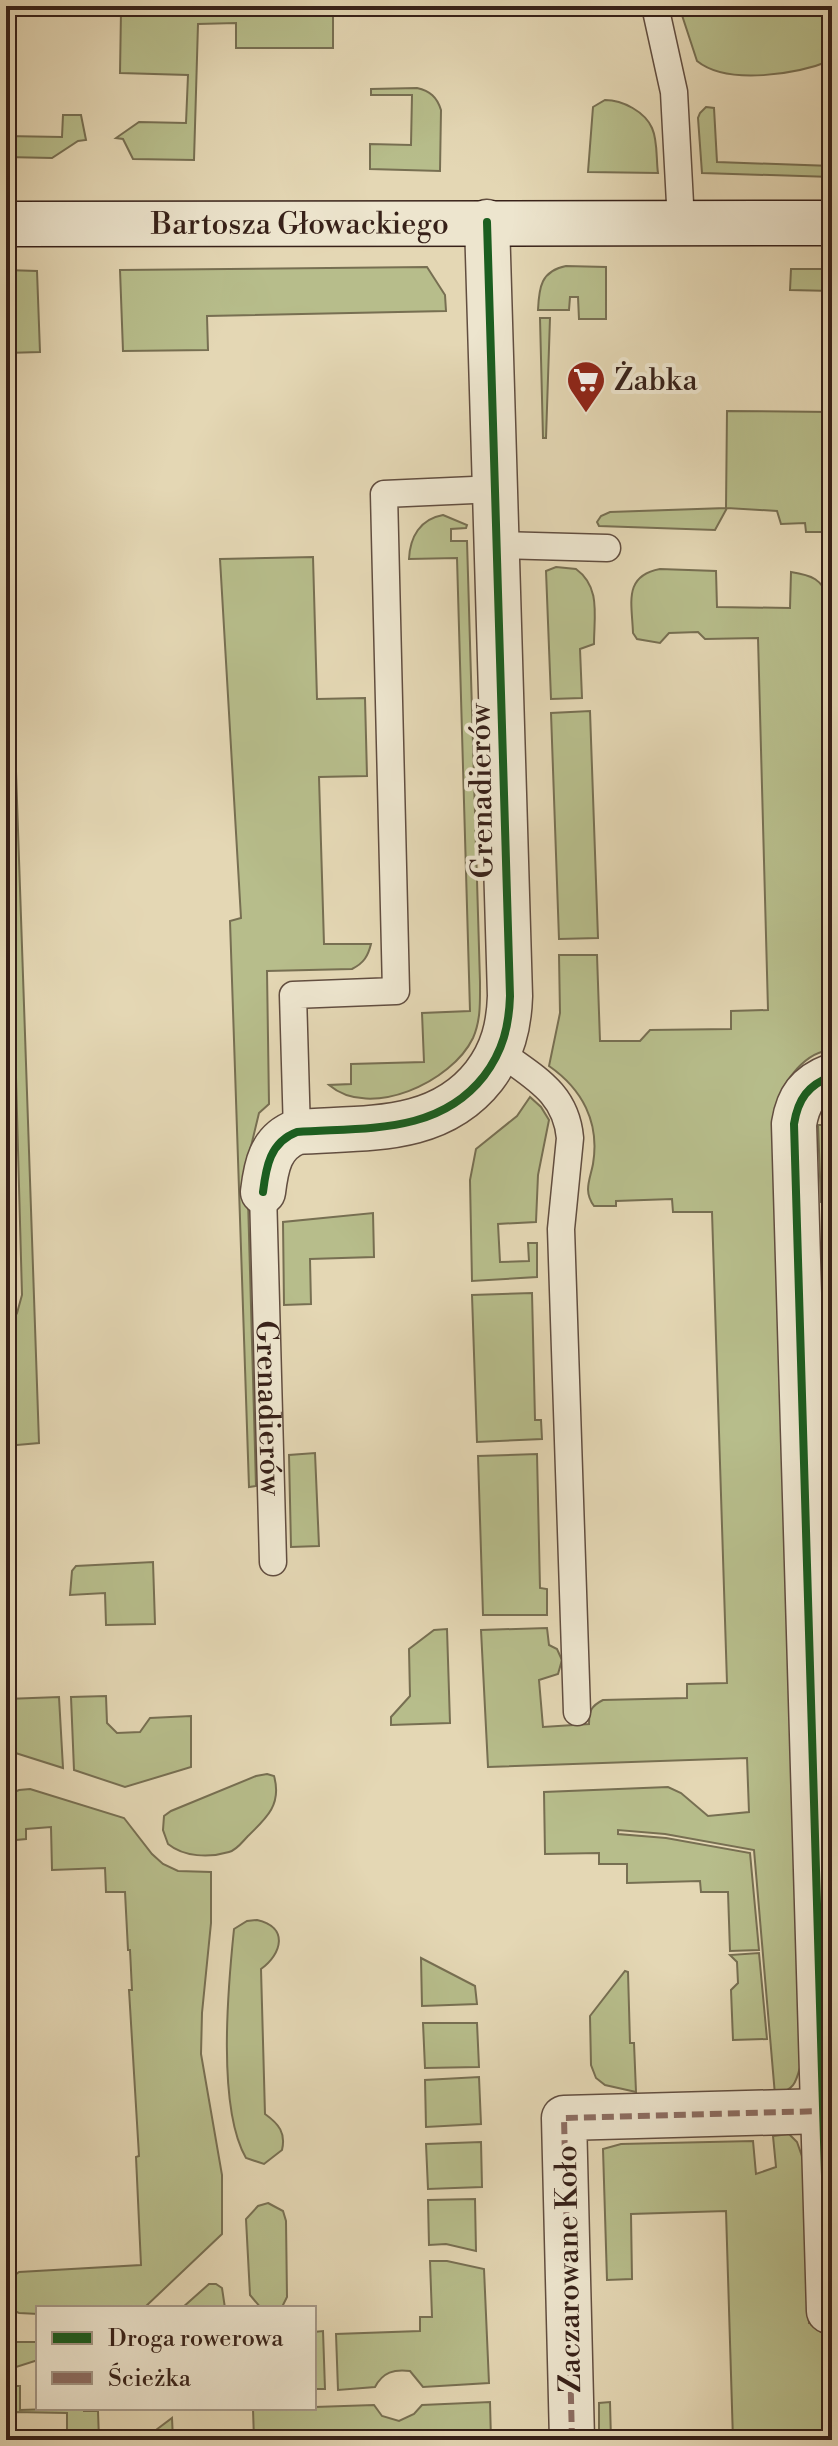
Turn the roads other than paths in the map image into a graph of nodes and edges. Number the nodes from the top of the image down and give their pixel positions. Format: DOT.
graph roads {
  1 [pos="655,6"];
  2 [pos="487,222"];
  3 [pos="681,222"];
  4 [pos="832,223"];
  5 [pos="6,224"];
  6 [pos="496,489"];
  7 [pos="498,545"];
  8 [pos="607,548"];
  9 [pos="500,1052"];
  10 [pos="832,1076"];
  11 [pos="297,1132"];
  12 [pos="263,1192"];
  13 [pos="273,1562"];
  14 [pos="577,1712"];
  15 [pos="823,2111"];
  16 [pos="829,2311"];
  17 [pos="572,2440"];
  1 -- 3 [label="lane"];
  2 -- 3 [label="street, Bartosza Głowackiego"];
  2 -- 5 [label="street, Bartosza Głowackiego"];
  2 -- 6 [label="street, Grenadierów"];
  3 -- 4 [label="street, Bartosza Głowackiego"];
  6 -- 7 [label="street, Grenadierów"];
  6 -- 11 [label="lane"];
  7 -- 8 [label="lane"];
  7 -- 9 [label="street, Grenadierów"];
  9 -- 11 [label="street, Grenadierów"];
  9 -- 14 [label="lane"];
  10 -- 15 [label="street"];
  11 -- 12 [label="street, Grenadierów"];
  12 -- 13 [label="lane, Grenadierów"];
  15 -- 16 [label="street"];
  15 -- 17 [label="street, Zaczarowane Koło"];
}
